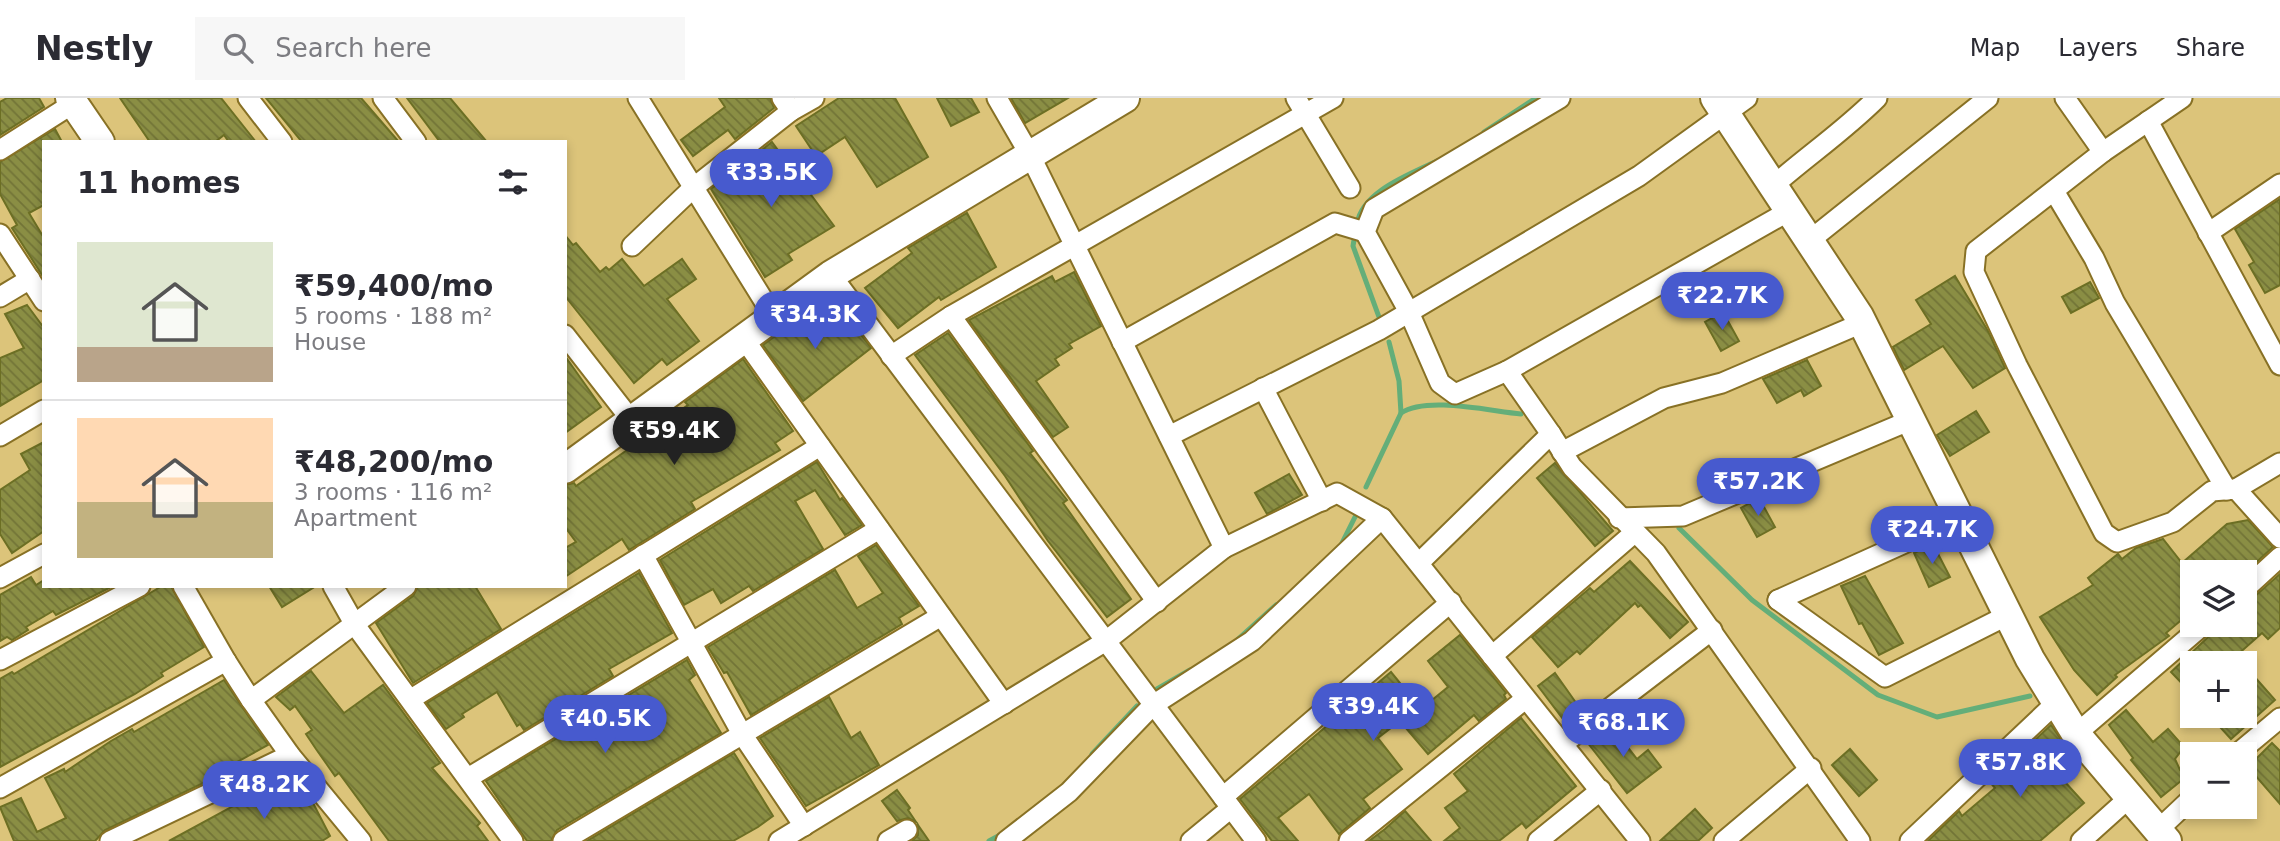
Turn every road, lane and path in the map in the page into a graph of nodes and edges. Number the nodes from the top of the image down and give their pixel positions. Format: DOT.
graph roads {
  1 [pos="247,98"];
  2 [pos="383,98"];
  3 [pos="638,98"];
  4 [pos="814,98"];
  5 [pos="997,98"];
  6 [pos="1125,98"];
  7 [pos="1333,98"];
  8 [pos="1560,98"];
  9 [pos="1877,98"];
  10 [pos="1989,98"];
  11 [pos="2066,98"];
  12 [pos="2182,98"];
  13 [pos="72,101"];
  14 [pos="1729,104"];
  15 [pos="787,105"];
  16 [pos="1300,106"];
  17 [pos="2148,121"];
  18 [pos="99,140"];
  19 [pos="280,140"];
  20 [pos="414,140"];
  21 [pos="0,150"];
  22 [pos="2103,152"];
  23 [pos="1030,155"];
  24 [pos="2280,184"];
  25 [pos="1773,186"];
  26 [pos="693,188"];
  27 [pos="1350,188"];
  28 [pos="2054,191"];
  29 [pos="1789,211"];
  30 [pos="1365,232"];
  31 [pos="2208,233"];
  32 [pos="0,234"];
  33 [pos="1809,241"];
  34 [pos="632,246"];
  35 [pos="1075,247"];
  36 [pos="831,275"];
  37 [pos="30,279"];
  38 [pos="0,297"];
  39 [pos="42,297"];
  40 [pos="1409,312"];
  41 [pos="951,316"];
  42 [pos="774,317"];
  43 [pos="1862,323"];
  44 [pos="2273,333"];
  45 [pos="567,338"];
  46 [pos="744,339"];
  47 [pos="1122,342"];
  48 [pos="891,356"];
  49 [pos="2280,365"];
  50 [pos="1507,371"];
  51 [pos="1263,388"];
  52 [pos="42,411"];
  53 [pos="1910,420"];
  54 [pos="632,421"];
  55 [pos="1550,434"];
  56 [pos="0,436"];
  57 [pos="1169,436"];
  58 [pos="820,446"];
  59 [pos="1562,452"];
  60 [pos="2280,463"];
  61 [pos="567,468"];
  62 [pos="2232,489"];
  63 [pos="1322,500"];
  64 [pos="1382,518"];
  65 [pos="1619,518"];
  66 [pos="1959,518"];
  67 [pos="879,529"];
  68 [pos="1634,533"];
  69 [pos="2280,538"];
  70 [pos="1224,548"];
  71 [pos="42,555"];
  72 [pos="643,555"];
  73 [pos="2280,557"];
  74 [pos="1420,562"];
  75 [pos="0,578"];
  76 [pos="2257,578"];
  77 [pos="136,588"];
  78 [pos="184,588"];
  79 [pos="335,588"];
  80 [pos="403,588"];
  81 [pos="1157,601"];
  82 [pos="1451,602"];
  83 [pos="2008,615"];
  84 [pos="941,616"];
  85 [pos="355,625"];
  86 [pos="1712,630"];
  87 [pos="2189,637"];
  88 [pos="1106,641"];
  89 [pos="691,644"];
  90 [pos="1492,656"];
  91 [pos="0,660"];
  92 [pos="226,661"];
  93 [pos="411,699"];
  94 [pos="1524,699"];
  95 [pos="251,700"];
  96 [pos="2057,702"];
  97 [pos="1004,704"];
  98 [pos="1153,705"];
  99 [pos="2280,718"];
  100 [pos="742,734"];
  101 [pos="2076,734"];
  102 [pos="2251,742"];
  103 [pos="1563,744"];
  104 [pos="290,755"];
  105 [pos="1811,768"];
  106 [pos="468,778"];
  107 [pos="0,788"];
  108 [pos="1601,790"];
  109 [pos="2130,797"];
  110 [pos="1227,802"];
  111 [pos="2180,814"];
  112 [pos="804,826"];
  113 [pos="907,830"];
  114 [pos="2163,836"];
  115 [pos="358,840"];
  116 [pos="110,841"];
  117 [pos="513,841"];
  118 [pos="563,841"];
  119 [pos="779,841"];
  120 [pos="888,841"];
  121 [pos="1006,841"];
  122 [pos="1191,841"];
  123 [pos="1256,841"];
  124 [pos="1349,841"];
  125 [pos="1538,841"];
  126 [pos="1640,841"];
  127 [pos="1724,841"];
  128 [pos="1860,841"];
  129 [pos="1910,841"];
  130 [pos="2081,841"];
  1 -- 19 [label="street"];
  2 -- 20 [label="street"];
  3 -- 26 [label="street"];
  4 -- 15 [label="street"];
  5 -- 23 [label="street"];
  6 -- 23 [label="street"];
  7 -- 16 [label="street"];
  8 -- 30 [label="street"];
  9 -- 25 [label="street"];
  10 -- 33 [label="street"];
  11 -- 22 [label="street"];
  12 -- 17 [label="street"];
  13 -- 18 [label="street"];
  13 -- 21 [label="street"];
  14 -- 25 [label="street"];
  14 -- 40 [label="street"];
  15 -- 26 [label="street"];
  16 -- 27 [label="street"];
  16 -- 35 [label="street"];
  17 -- 22 [label="street"];
  17 -- 31 [label="street"];
  22 -- 28 [label="street"];
  23 -- 35 [label="street"];
  23 -- 36 [label="street"];
  24 -- 31 [label="street"];
  25 -- 29 [label="street"];
  26 -- 34 [label="street"];
  26 -- 42 [label="street"];
  28 -- 62 [label="street"];
  28 -- 62 [label="street"];
  29 -- 33 [label="street"];
  29 -- 50 [label="street"];
  30 -- 40 [label="street"];
  30 -- 47 [label="street"];
  31 -- 44 [label="street"];
  32 -- 37 [label="street"];
  33 -- 43 [label="street"];
  35 -- 41 [label="street"];
  35 -- 47 [label="street"];
  36 -- 42 [label="street"];
  36 -- 48 [label="street"];
  37 -- 38 [label="street"];
  37 -- 39 [label="street"];
  40 -- 50 [label="street"];
  40 -- 51 [label="street"];
  41 -- 48 [label="street"];
  41 -- 81 [label="street"];
  42 -- 46 [label="street"];
  43 -- 53 [label="street"];
  43 -- 59 [label="street"];
  44 -- 49 [label="street"];
  45 -- 54 [label="street"];
  46 -- 54 [label="street"];
  46 -- 58 [label="street"];
  47 -- 57 [label="street"];
  48 -- 88 [label="street"];
  50 -- 55 [label="street"];
  51 -- 57 [label="street"];
  51 -- 63 [label="street"];
  52 -- 56 [label="street"];
  53 -- 65 [label="street"];
  53 -- 66 [label="street"];
  54 -- 61 [label="street"];
  55 -- 59 [label="street"];
  55 -- 74 [label="street"];
  57 -- 70 [label="street"];
  58 -- 67 [label="street"];
  58 -- 72 [label="street"];
  59 -- 65 [label="street"];
  60 -- 62 [label="street"];
  62 -- 69 [label="street"];
  63 -- 64 [label="street"];
  63 -- 70 [label="street"];
  64 -- 74 [label="street"];
  64 -- 98 [label="street"];
  65 -- 68 [label="street"];
  66 -- 83 [label="street"];
  66 -- 83 [label="street"];
  67 -- 84 [label="street"];
  67 -- 89 [label="street"];
  68 -- 86 [label="street"];
  68 -- 90 [label="street"];
  70 -- 81 [label="street"];
  71 -- 75 [label="street"];
  72 -- 89 [label="street"];
  72 -- 93 [label="street"];
  73 -- 76 [label="street"];
  74 -- 82 [label="street"];
  77 -- 91 [label="street"];
  78 -- 92 [label="street"];
  79 -- 85 [label="street"];
  80 -- 85 [label="street"];
  81 -- 88 [label="street"];
  82 -- 90 [label="street"];
  82 -- 110 [label="street"];
  83 -- 96 [label="street"];
  84 -- 97 [label="street"];
  84 -- 100 [label="street"];
  85 -- 93 [label="street"];
  85 -- 95 [label="street"];
  86 -- 103 [label="street"];
  86 -- 105 [label="street"];
  87 -- 101 [label="street"];
  88 -- 97 [label="street"];
  88 -- 98 [label="street"];
  89 -- 100 [label="street"];
  89 -- 106 [label="street"];
  90 -- 94 [label="street"];
  92 -- 95 [label="street"];
  92 -- 107 [label="street"];
  93 -- 106 [label="street"];
  94 -- 103 [label="street"];
  94 -- 124 [label="street"];
  95 -- 104 [label="street"];
  96 -- 101 [label="street"];
  96 -- 129 [label="street"];
  97 -- 112 [label="street"];
  98 -- 110 [label="street"];
  98 -- 121 [label="street"];
  99 -- 102 [label="street"];
  100 -- 112 [label="street"];
  100 -- 118 [label="street"];
  101 -- 109 [label="street"];
  103 -- 108 [label="street"];
  104 -- 115 [label="street"];
  104 -- 116 [label="street"];
  105 -- 127 [label="street"];
  105 -- 128 [label="street"];
  106 -- 117 [label="street"];
  108 -- 125 [label="street"];
  108 -- 126 [label="street"];
  109 -- 114 [label="street"];
  109 -- 130 [label="street"];
  110 -- 122 [label="street"];
  110 -- 123 [label="street"];
  111 -- 114 [label="street"];
  112 -- 119 [label="street"];
  113 -- 120 [label="street"];
}
